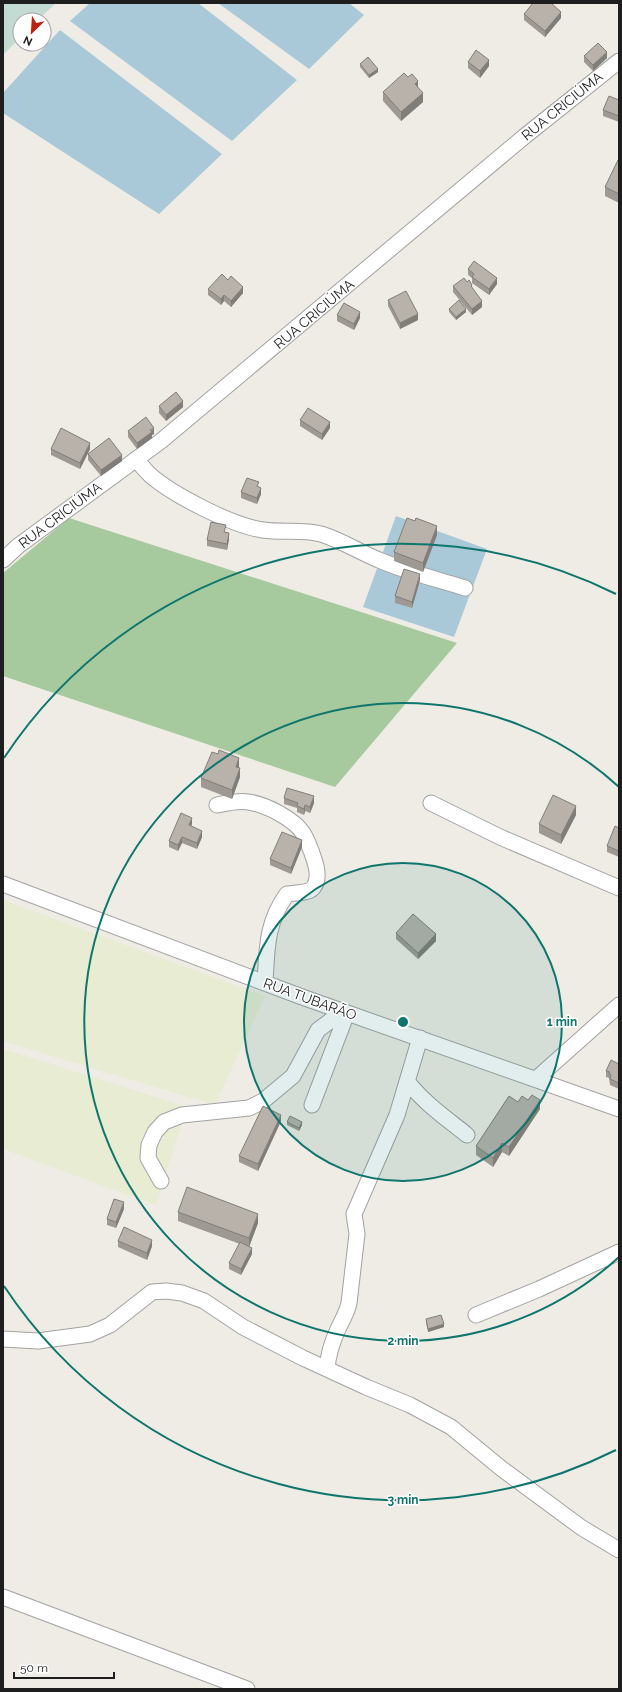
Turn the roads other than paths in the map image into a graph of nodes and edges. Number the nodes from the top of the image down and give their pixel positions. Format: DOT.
graph roads {
  1 [pos="619,61"];
  2 [pos="136,459"];
  3 [pos="3,560"];
  4 [pos="465,588"];
  5 [pos="431,803"];
  6 [pos="217,805"];
  7 [pos="3,884"];
  8 [pos="619,888"];
  9 [pos="264,983"];
  10 [pos="619,1005"];
  11 [pos="347,1013"];
  12 [pos="420,1038"];
  13 [pos="536,1078"];
  14 [pos="407,1081"];
  15 [pos="312,1105"];
  16 [pos="619,1109"];
  17 [pos="467,1134"];
  18 [pos="161,1181"];
  19 [pos="619,1252"];
  20 [pos="476,1315"];
  21 [pos="3,1339"];
  22 [pos="327,1369"];
  23 [pos="619,1550"];
  24 [pos="3,1597"];
  25 [pos="247,1689"];
  1 -- 2 [label="street, RUA CRICIÚMA"];
  2 -- 3 [label="street, RUA CRICIÚMA"];
  2 -- 4 [label="street"];
  5 -- 8 [label="street"];
  6 -- 9 [label="street"];
  7 -- 9 [label="street, RUA TUBARÃO"];
  9 -- 11 [label="street, RUA TUBARÃO"];
  10 -- 13 [label="street"];
  11 -- 12 [label="street, RUA TUBARÃO"];
  11 -- 15 [label="street"];
  11 -- 18 [label="street"];
  12 -- 13 [label="street, RUA TUBARÃO"];
  12 -- 14 [label="street"];
  13 -- 16 [label="street, RUA TUBARÃO"];
  14 -- 17 [label="street"];
  14 -- 22 [label="street"];
  19 -- 20 [label="street"];
  21 -- 22 [label="street"];
  22 -- 23 [label="street"];
  24 -- 25 [label="street"];
}
